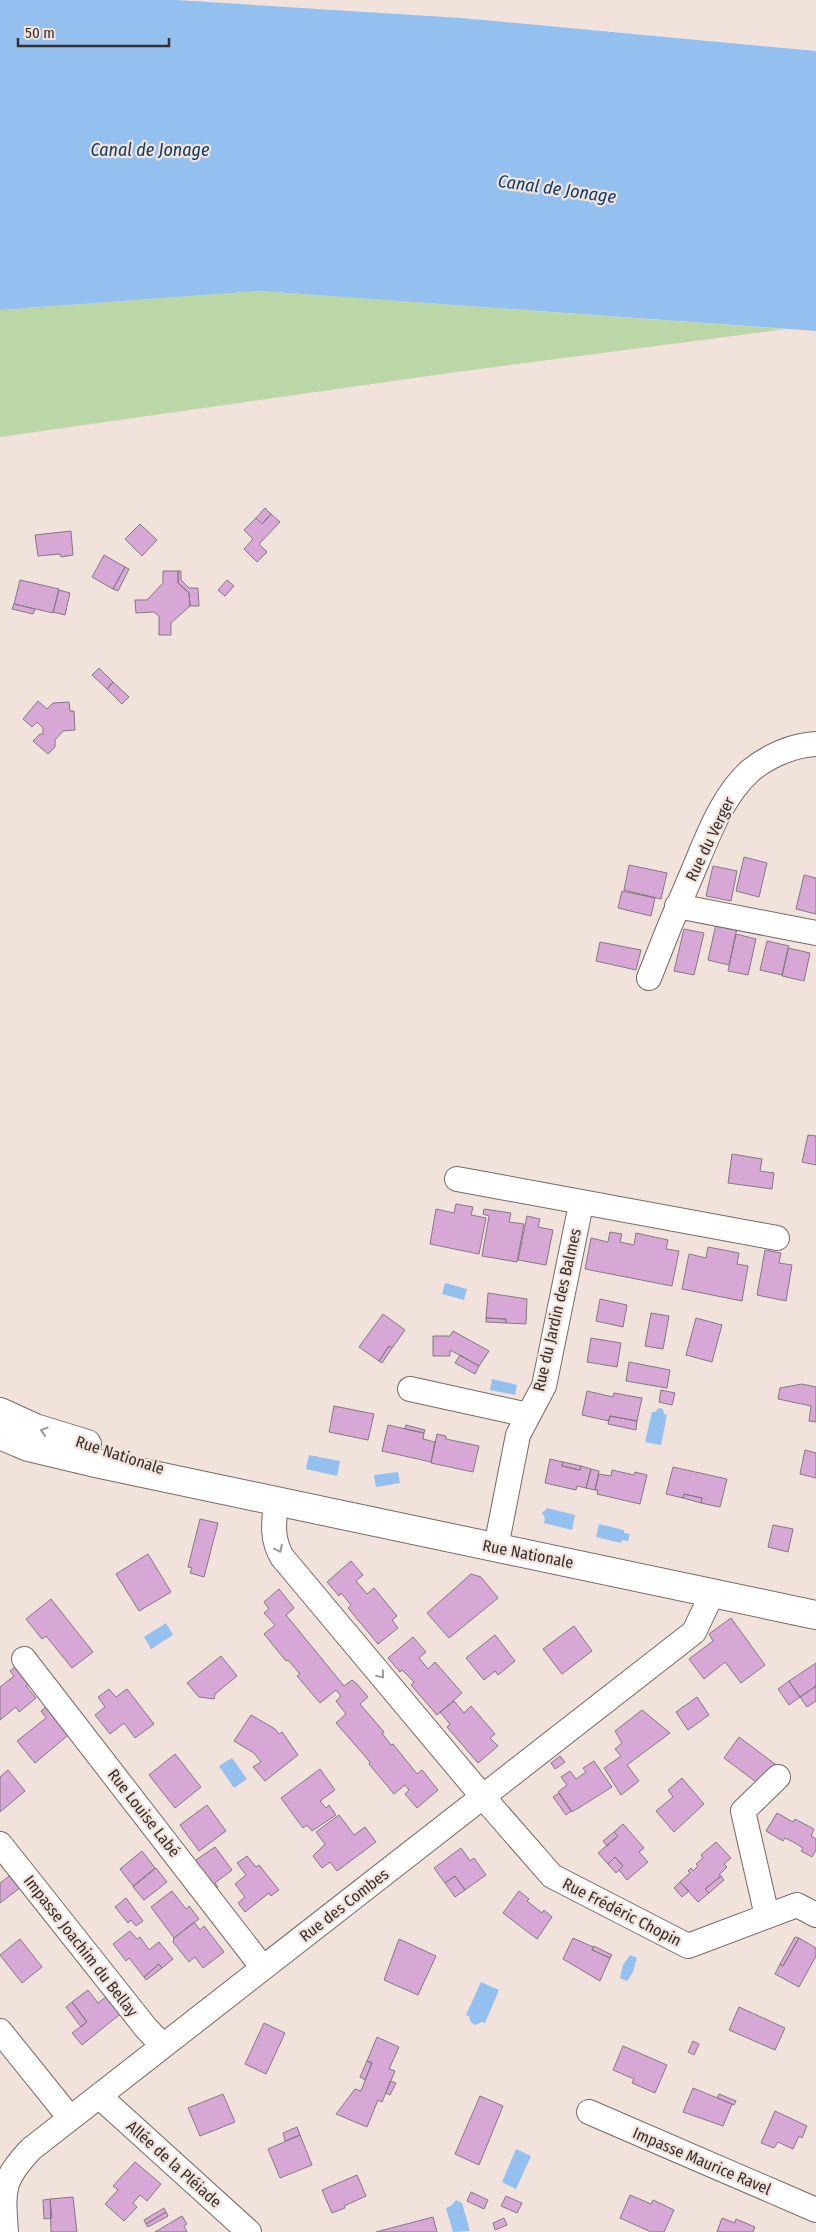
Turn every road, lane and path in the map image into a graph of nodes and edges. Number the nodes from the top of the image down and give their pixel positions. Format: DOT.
graph roads {
  1 [pos="816,744"];
  2 [pos="676,906"];
  3 [pos="816,933"];
  4 [pos="649,978"];
  5 [pos="457,1179"];
  6 [pos="581,1204"];
  7 [pos="777,1238"];
  8 [pos="410,1389"];
  9 [pos="0,1412"];
  10 [pos="528,1416"];
  11 [pos="0,1436"];
  12 [pos="240,1494"];
  13 [pos="276,1502"];
  14 [pos="496,1547"];
  15 [pos="713,1592"];
  16 [pos="816,1614"];
  17 [pos="24,1659"];
  18 [pos="778,1778"];
  19 [pos="483,1797"];
  20 [pos="0,1844"];
  21 [pos="816,1915"];
  22 [pos="767,1916"];
  23 [pos="263,1968"];
  24 [pos="0,2031"];
  25 [pos="163,2046"];
  26 [pos="99,2096"];
  27 [pos="589,2112"];
  28 [pos="70,2118"];
  29 [pos="816,2210"];
  30 [pos="6,2232"];
  31 [pos="249,2232"];
  1 -- 2 [label="street, Rue du Verger"];
  2 -- 3 [label="street"];
  2 -- 4 [label="street, Rue du Verger"];
  5 -- 6 [label="street"];
  6 -- 7 [label="street"];
  6 -- 10 [label="street, Rue du Jardin des Balmes"];
  8 -- 10 [label="street"];
  12 -- 9 [label="main road, Rue Nationale, one-way"];
  10 -- 14 [label="street, Rue du Jardin des Balmes"];
  11 -- 12 [label="main road, Rue Nationale"];
  12 -- 13 [label="main road, Rue Nationale"];
  13 -- 14 [label="main road, Rue Nationale"];
  13 -- 19 [label="street, Rue Frédéric Chopin, one-way"];
  14 -- 15 [label="main road, Rue Nationale"];
  15 -- 16 [label="main road, Rue Nationale"];
  15 -- 19 [label="street, Rue des Combes"];
  17 -- 23 [label="street, Rue Louise Labé"];
  18 -- 22 [label="street"];
  19 -- 22 [label="street, Rue Frédéric Chopin"];
  19 -- 23 [label="street, Rue des Combes"];
  20 -- 25 [label="street, Impasse Joachim du Bellay"];
  21 -- 22 [label="street, Rue Frédéric Chopin"];
  23 -- 25 [label="street, Rue des Combes"];
  24 -- 28 [label="street"];
  25 -- 26 [label="street, Rue des Combes"];
  26 -- 28 [label="street, Rue des Combes"];
  26 -- 31 [label="street, Allée de la Pléiade"];
  27 -- 29 [label="street, Impasse Maurice Ravel"];
  28 -- 30 [label="street, Rue des Combes"];
}
